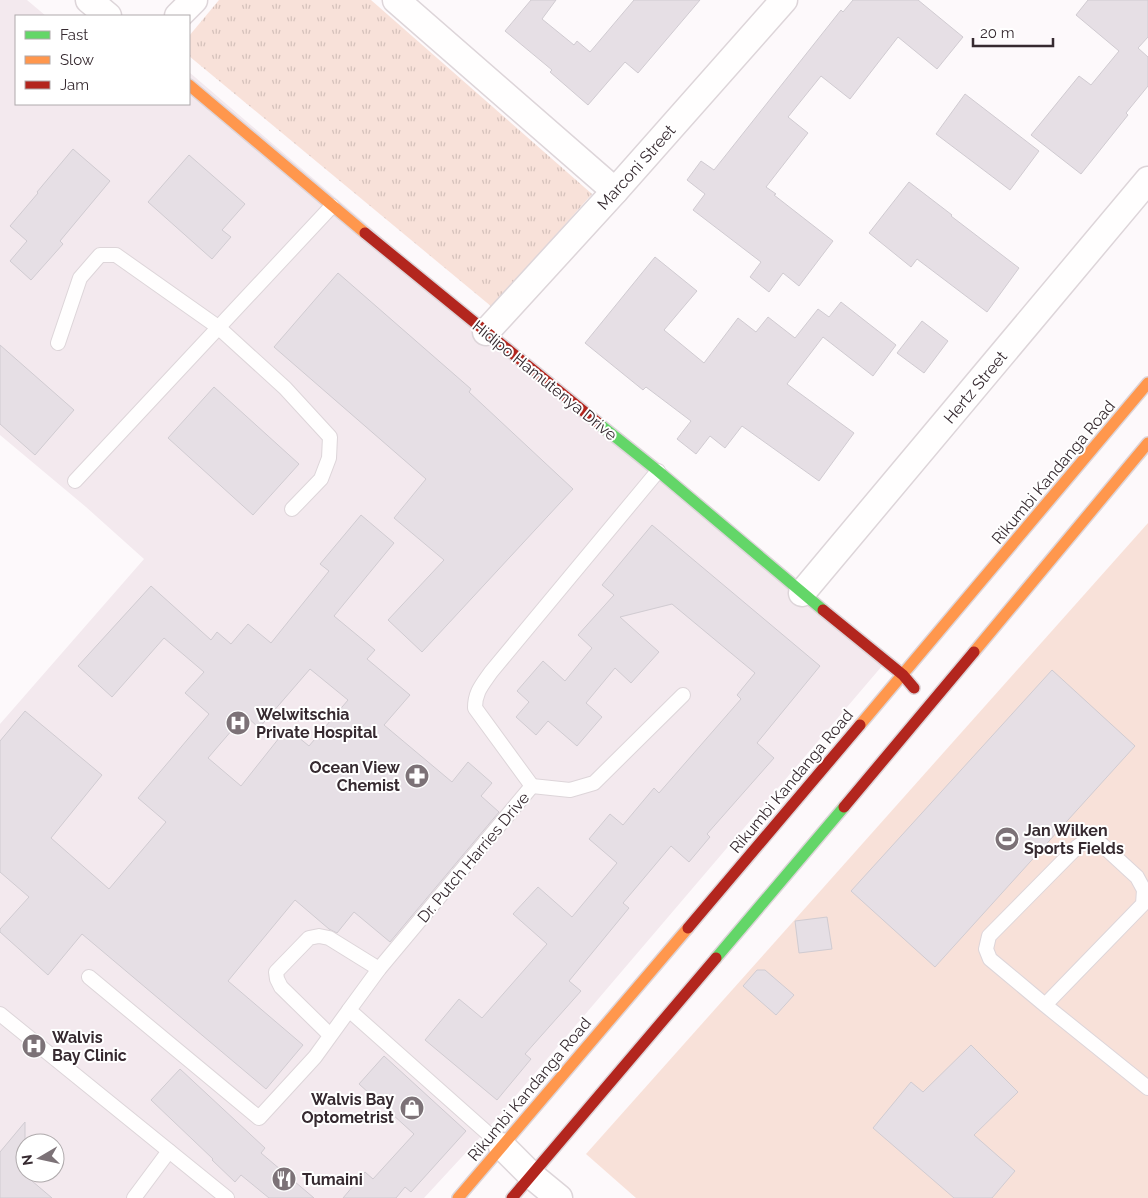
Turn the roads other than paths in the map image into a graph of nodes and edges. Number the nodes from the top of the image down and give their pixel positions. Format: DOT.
graph roads {
  1 [pos="89,0"];
  2 [pos="194,0"];
  3 [pos="396,0"];
  4 [pos="784,0"];
  5 [pos="107,15"];
  6 [pos="179,15"];
  7 [pos="190,86"];
  8 [pos="1148,180"];
  9 [pos="615,191"];
  10 [pos="332,206"];
  11 [pos="218,327"];
  12 [pos="486,332"];
  13 [pos="58,343"];
  14 [pos="1148,384"];
  15 [pos="1148,443"];
  16 [pos="658,471"];
  17 [pos="75,481"];
  18 [pos="292,509"];
  19 [pos="802,593"];
  20 [pos="903,675"];
  21 [pos="683,695"];
  22 [pos="930,705"];
  23 [pos="532,786"];
  24 [pos="379,969"];
  25 [pos="89,977"];
  26 [pos="1045,1005"];
  27 [pos="349,1010"];
  28 [pos="0,1014"];
  29 [pos="330,1035"];
  30 [pos="1148,1088"];
  31 [pos="502,1146"];
  32 [pos="169,1151"];
  33 [pos="531,1175"];
  34 [pos="134,1198"];
  35 [pos="227,1198"];
  36 [pos="458,1198"];
  37 [pos="512,1198"];
  38 [pos="559,1198"];
  1 -- 5 [label="street"];
  2 -- 6 [label="street"];
  3 -- 9 [label="street"];
  4 -- 9 [label="street, Marconi Street"];
  7 -- 10 [label="main road, Hidipo Hamutenya Drive"];
  8 -- 19 [label="street, Hertz Street"];
  9 -- 12 [label="street, Marconi Street"];
  10 -- 11 [label="lane"];
  10 -- 12 [label="main road, Hidipo Hamutenya Drive"];
  11 -- 13 [label="lane"];
  11 -- 17 [label="lane"];
  11 -- 18 [label="lane"];
  12 -- 16 [label="main road, Hidipo Hamutenya Drive"];
  14 -- 20 [label="main road, Rikumbi Kandanga Road"];
  15 -- 22 [label="main road"];
  16 -- 19 [label="main road, Hidipo Hamutenya Drive"];
  16 -- 23 [label="lane, Dr. Putch Harries Drive"];
  19 -- 20 [label="main road, Hidipo Hamutenya Drive"];
  20 -- 22 [label="main road, Hidipo Hamutenya Drive"];
  20 -- 31 [label="main road, Rikumbi Kandanga Road"];
  21 -- 23 [label="lane"];
  22 -- 33 [label="main road"];
  23 -- 24 [label="lane, Dr. Putch Harries Drive"];
  24 -- 27 [label="lane, Dr. Putch Harries Drive"];
  24 -- 29 [label="lane"];
  25 -- 29 [label="lane, Dr. Putch Harries Drive"];
  26 -- 26 [label="lane"];
  26 -- 30 [label="lane"];
  27 -- 29 [label="lane, Dr. Putch Harries Drive"];
  27 -- 31 [label="lane"];
  28 -- 32 [label="lane"];
  31 -- 33 [label="street"];
  31 -- 36 [label="main road, Rikumbi Kandanga Road"];
  32 -- 34 [label="lane"];
  32 -- 35 [label="lane"];
  33 -- 37 [label="main road"];
  33 -- 38 [label="street"];
}
